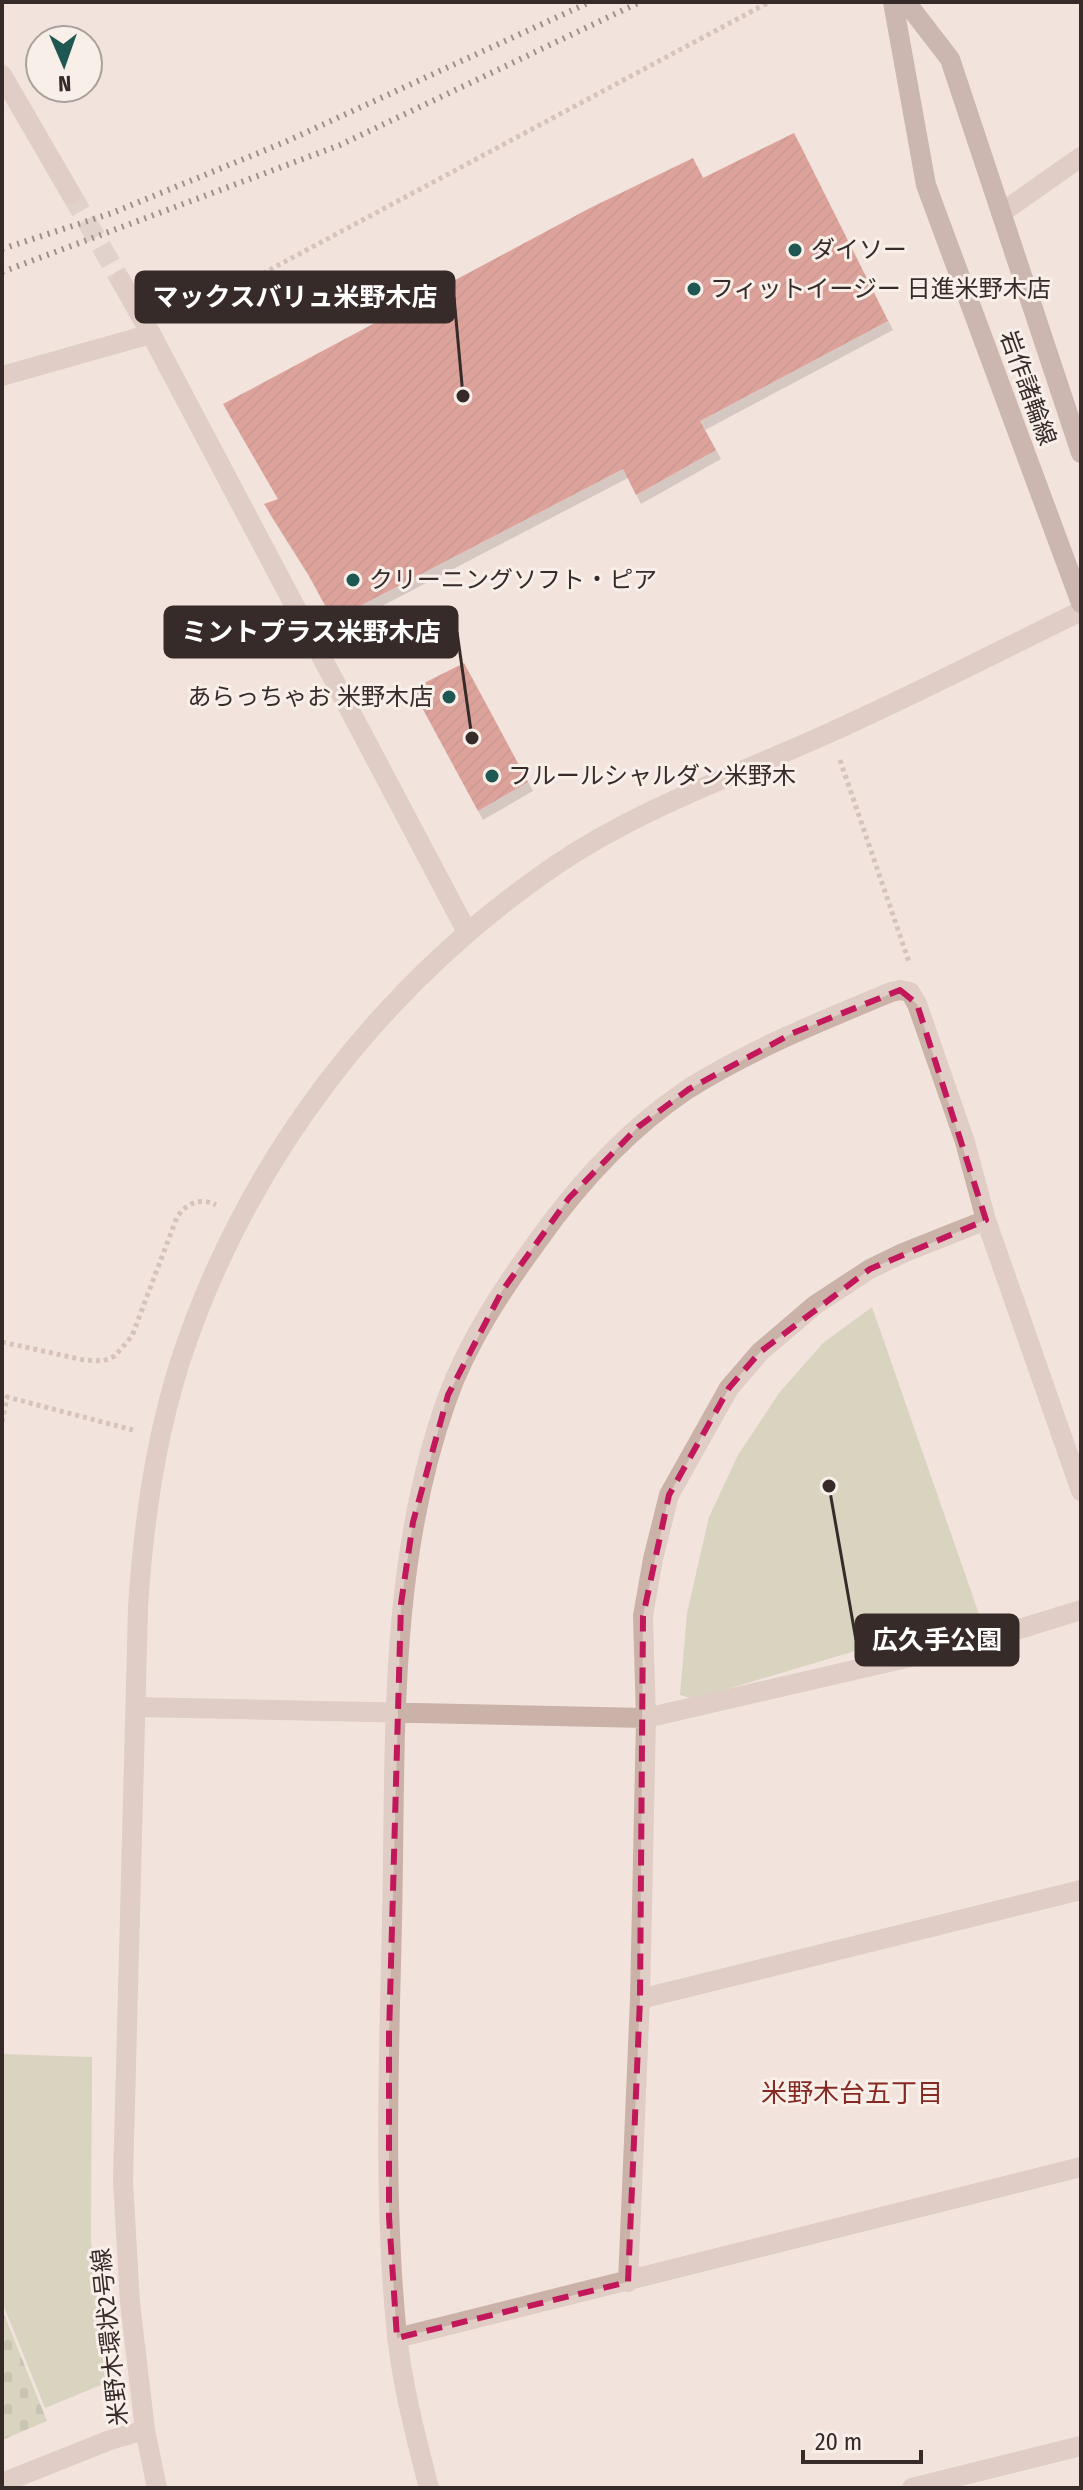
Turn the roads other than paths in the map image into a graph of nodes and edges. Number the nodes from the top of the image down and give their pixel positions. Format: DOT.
graph roads {
  1 [pos="893,2"];
  2 [pos="906,2"];
  3 [pos="2,75"];
  4 [pos="1081,157"];
  5 [pos="71,194"];
  6 [pos="1001,213"];
  7 [pos="121,281"];
  8 [pos="151,334"];
  9 [pos="2,376"];
  10 [pos="1081,453"];
  11 [pos="1081,603"];
  12 [pos="1081,611"];
  13 [pos="467,932"];
  14 [pos="986,1220"];
  15 [pos="1081,1491"];
  16 [pos="1081,1610"];
  17 [pos="136,1707"];
  18 [pos="397,1715"];
  19 [pos="646,1718"];
  20 [pos="1081,1890"];
  21 [pos="640,1999"];
  22 [pos="1081,2167"];
  23 [pos="628,2282"];
  24 [pos="397,2338"];
  25 [pos="145,2430"];
  26 [pos="1081,2446"];
  27 [pos="2,2483"];
  28 [pos="157,2488"];
  29 [pos="429,2488"];
  30 [pos="912,2488"];
  1 -- 11 [label="main road, 岩作諸輪線"];
  2 -- 6 [label="main road, 岩作諸輪線"];
  3 -- 5 [label="street"];
  4 -- 6 [label="street"];
  6 -- 10 [label="main road, 岩作諸輪線"];
  7 -- 8 [label="street"];
  8 -- 9 [label="street"];
  8 -- 13 [label="street"];
  12 -- 13 [label="street, 米野木環状2号線"];
  13 -- 17 [label="street, 米野木環状2号線"];
  14 -- 15 [label="street"];
  14 -- 18 [label="street"];
  14 -- 19 [label="street"];
  16 -- 19 [label="street"];
  17 -- 18 [label="street"];
  17 -- 25 [label="street, 米野木環状2号線"];
  18 -- 19 [label="street"];
  18 -- 24 [label="street"];
  19 -- 21 [label="street"];
  20 -- 21 [label="street"];
  21 -- 23 [label="street"];
  22 -- 23 [label="street"];
  23 -- 24 [label="street"];
  24 -- 29 [label="street"];
  25 -- 27 [label="street"];
  25 -- 28 [label="street, 米野木環状2号線"];
  26 -- 30 [label="street"];
}
